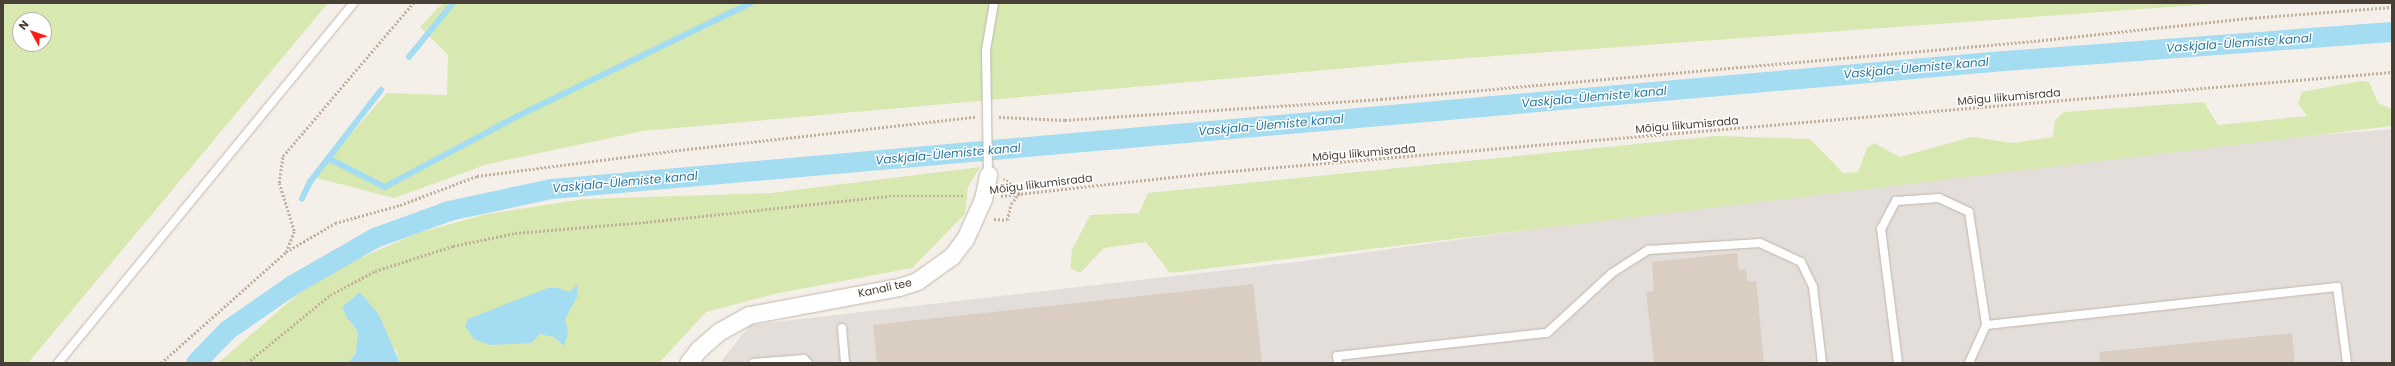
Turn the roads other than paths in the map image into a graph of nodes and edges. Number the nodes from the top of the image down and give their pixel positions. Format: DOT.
graph roads {
  1 [pos="354,3"];
  2 [pos="994,3"];
  3 [pos="988,175"];
  4 [pos="1986,325"];
  5 [pos="842,328"];
  6 [pos="58,363"];
  7 [pos="688,363"];
  8 [pos="752,363"];
  9 [pos="808,363"];
  10 [pos="845,363"];
  11 [pos="1338,363"];
  12 [pos="1822,363"];
  13 [pos="1898,363"];
  14 [pos="1969,363"];
  15 [pos="2347,363"];
  1 -- 6 [label="lane"];
  2 -- 3 [label="lane, Kanali tee"];
  3 -- 7 [label="street, Kanali tee"];
  4 -- 13 [label="lane"];
  4 -- 14 [label="lane"];
  4 -- 15 [label="lane"];
  5 -- 10 [label="lane"];
  8 -- 9 [label="lane"];
  11 -- 12 [label="lane"];
}
